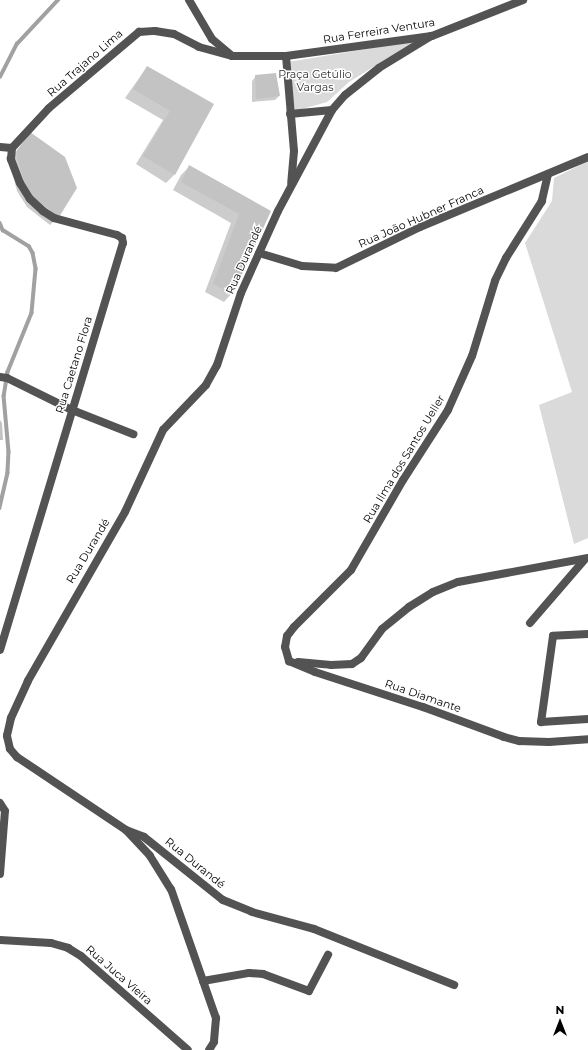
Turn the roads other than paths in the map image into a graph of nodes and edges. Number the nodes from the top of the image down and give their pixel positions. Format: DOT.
graph roads {
  1 [pos="190,0"];
  2 [pos="523,0"];
  3 [pos="432,36"];
  4 [pos="232,56"];
  5 [pos="286,56"];
  6 [pos="332,110"];
  7 [pos="290,114"];
  8 [pos="5,148"];
  9 [pos="588,157"];
  10 [pos="548,174"];
  11 [pos="290,186"];
  12 [pos="260,253"];
  13 [pos="0,377"];
  14 [pos="72,410"];
  15 [pos="133,434"];
  16 [pos="587,558"];
  17 [pos="530,623"];
  18 [pos="588,634"];
  19 [pos="0,650"];
  20 [pos="289,661"];
  21 [pos="588,719"];
  22 [pos="588,739"];
  23 [pos="0,803"];
  24 [pos="3,811"];
  25 [pos="126,830"];
  26 [pos="0,874"];
  27 [pos="0,940"];
  28 [pos="328,955"];
  29 [pos="203,981"];
  30 [pos="454,986"];
  31 [pos="188,1050"];
  32 [pos="209,1050"];
  1 -- 4 [label="street"];
  2 -- 3 [label="street, Rua Ferreira Ventura"];
  3 -- 5 [label="street, Rua Ferreira Ventura"];
  3 -- 6 [label="street, Rua Durandé"];
  4 -- 5 [label="street, Rua Ferreira Ventura"];
  4 -- 8 [label="street, Rua Trajano Lima"];
  5 -- 7 [label="street"];
  6 -- 7 [label="street"];
  6 -- 11 [label="street, Rua Durandé"];
  7 -- 11 [label="street"];
  8 -- 14 [label="street, Rua Caetano Flora"];
  9 -- 10 [label="street, Rua João Hubner Franca"];
  10 -- 12 [label="street, Rua João Hubner Franca"];
  10 -- 20 [label="street, Rua Ilma dos Santos Ueller"];
  11 -- 12 [label="street, Rua Durandé"];
  12 -- 25 [label="street, Rua Durandé"];
  13 -- 14 [label="street"];
  14 -- 15 [label="street"];
  14 -- 19 [label="street, Rua Caetano Flora"];
  16 -- 17 [label="street"];
  16 -- 20 [label="street"];
  18 -- 21 [label="street"];
  20 -- 22 [label="street, Rua Diamante"];
  23 -- 24 [label="street"];
  24 -- 26 [label="street"];
  25 -- 29 [label="street"];
  25 -- 30 [label="street, Rua Durandé"];
  27 -- 31 [label="street, Rua Juca Vieira"];
  28 -- 29 [label="street"];
  29 -- 32 [label="street"];
}
